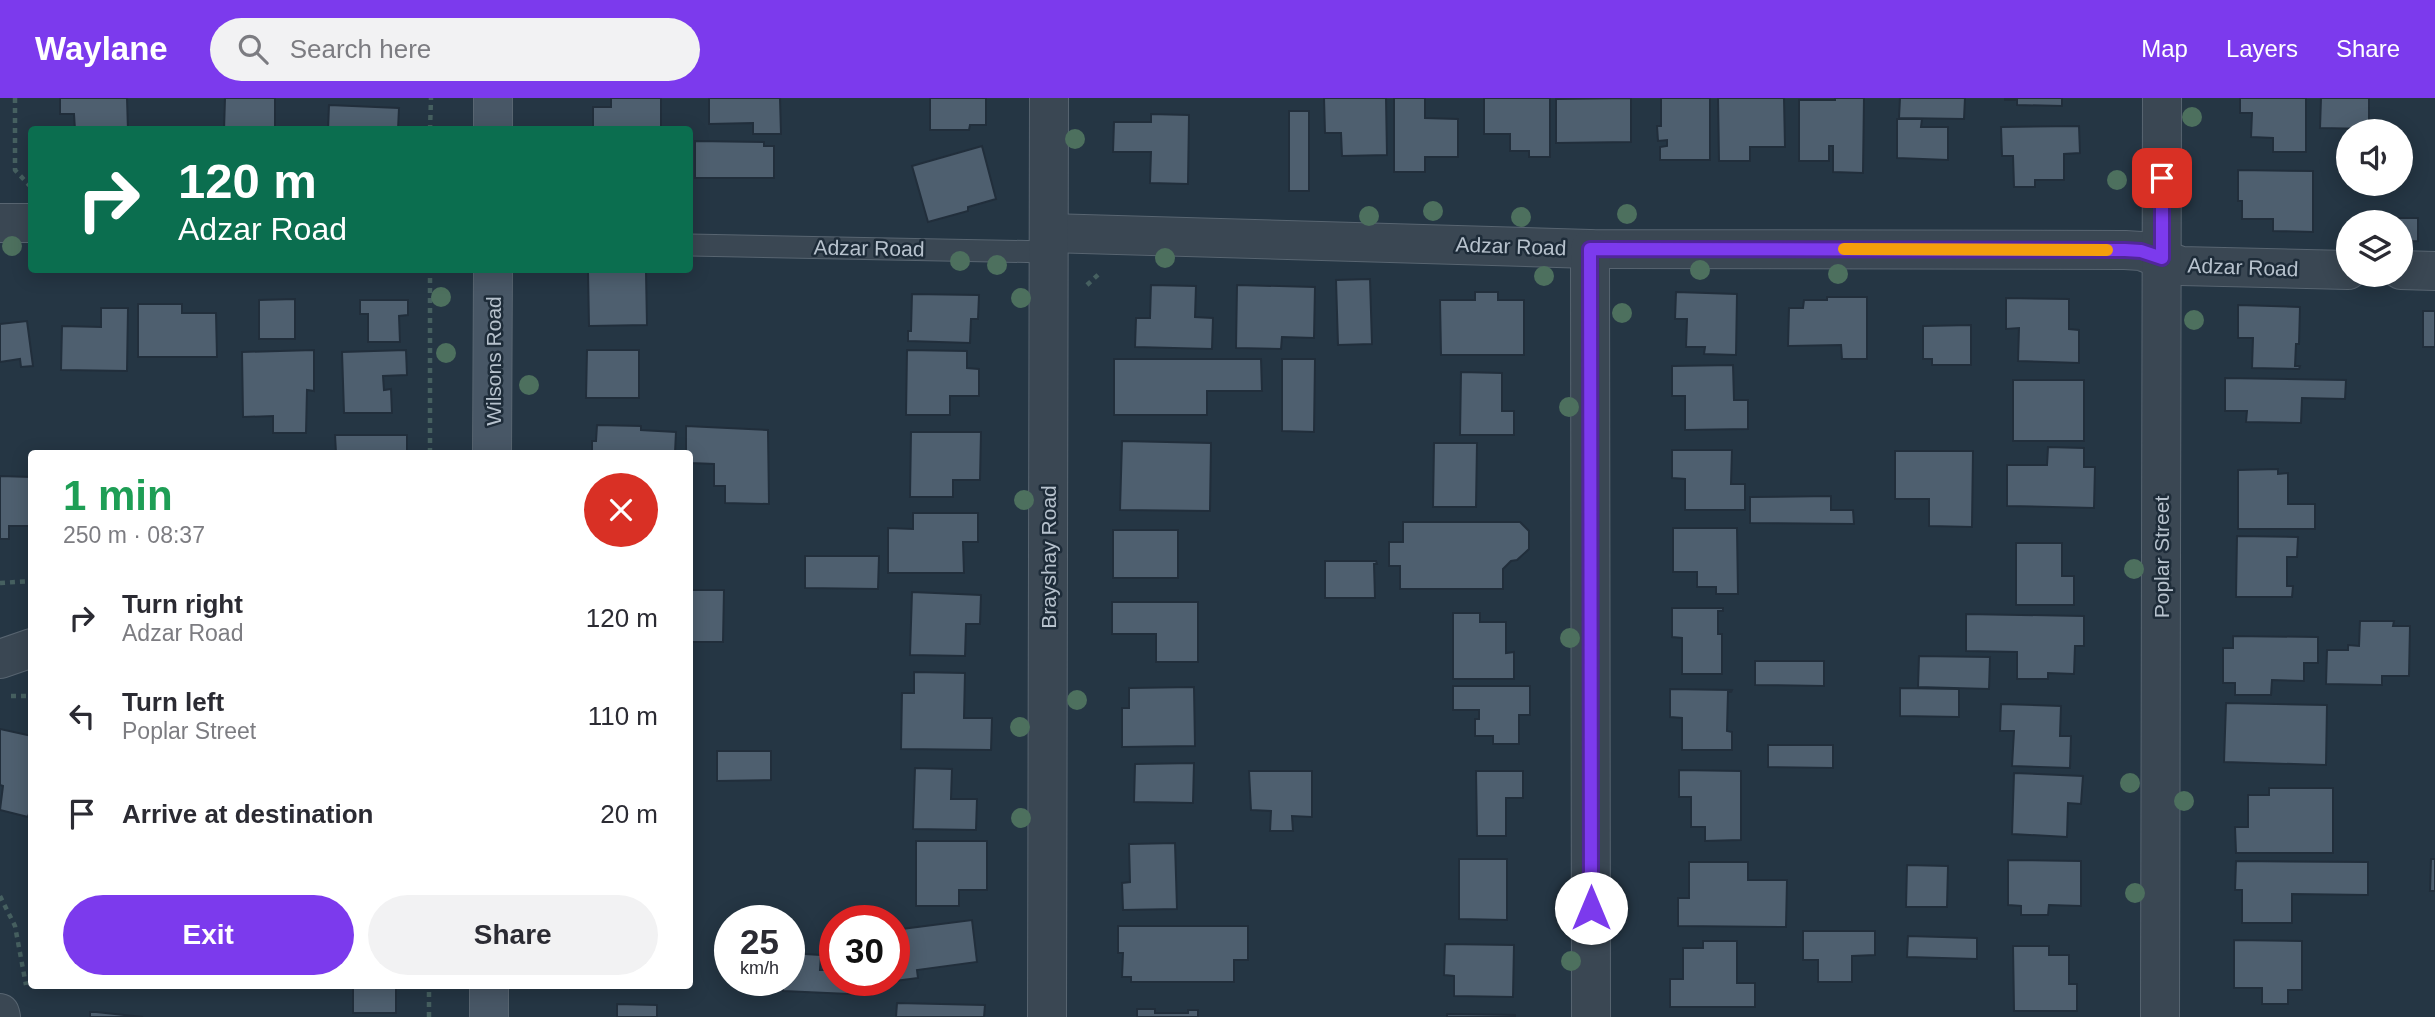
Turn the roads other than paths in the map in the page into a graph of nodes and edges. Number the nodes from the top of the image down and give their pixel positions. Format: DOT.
graph roads {
  1 [pos="493,98"];
  2 [pos="1049,98"];
  3 [pos="2162,98"];
  4 [pos="493,126"];
  5 [pos="0,223"];
  6 [pos="28,223"];
  7 [pos="1049,242"];
  8 [pos="693,245"];
  9 [pos="1590,249"];
  10 [pos="2162,258"];
  11 [pos="2336,270"];
  12 [pos="2413,270"];
  13 [pos="2435,271"];
  14 [pos="493,273"];
  15 [pos="492,450"];
  16 [pos="28,649"];
  17 [pos="0,659"];
  18 [pos="489,989"];
  19 [pos="489,1017"];
  20 [pos="1047,1017"];
  21 [pos="1591,1017"];
  22 [pos="2160,1017"];
  1 -- 4 [label="street"];
  2 -- 7 [label="street, Brayshay Road"];
  3 -- 10 [label="street, Poplar Street"];
  5 -- 6 [label="street"];
  7 -- 8 [label="lane, Adzar Road"];
  7 -- 9 [label="street, Adzar Road"];
  7 -- 20 [label="street, Brayshay Road"];
  9 -- 10 [label="street, Adzar Road"];
  9 -- 21 [label="street"];
  10 -- 11 [label="street, Adzar Road"];
  10 -- 22 [label="street, Poplar Street"];
  12 -- 13 [label="street"];
  14 -- 15 [label="street, Wilsons Road"];
  16 -- 17 [label="street"];
  18 -- 19 [label="street"];
}
